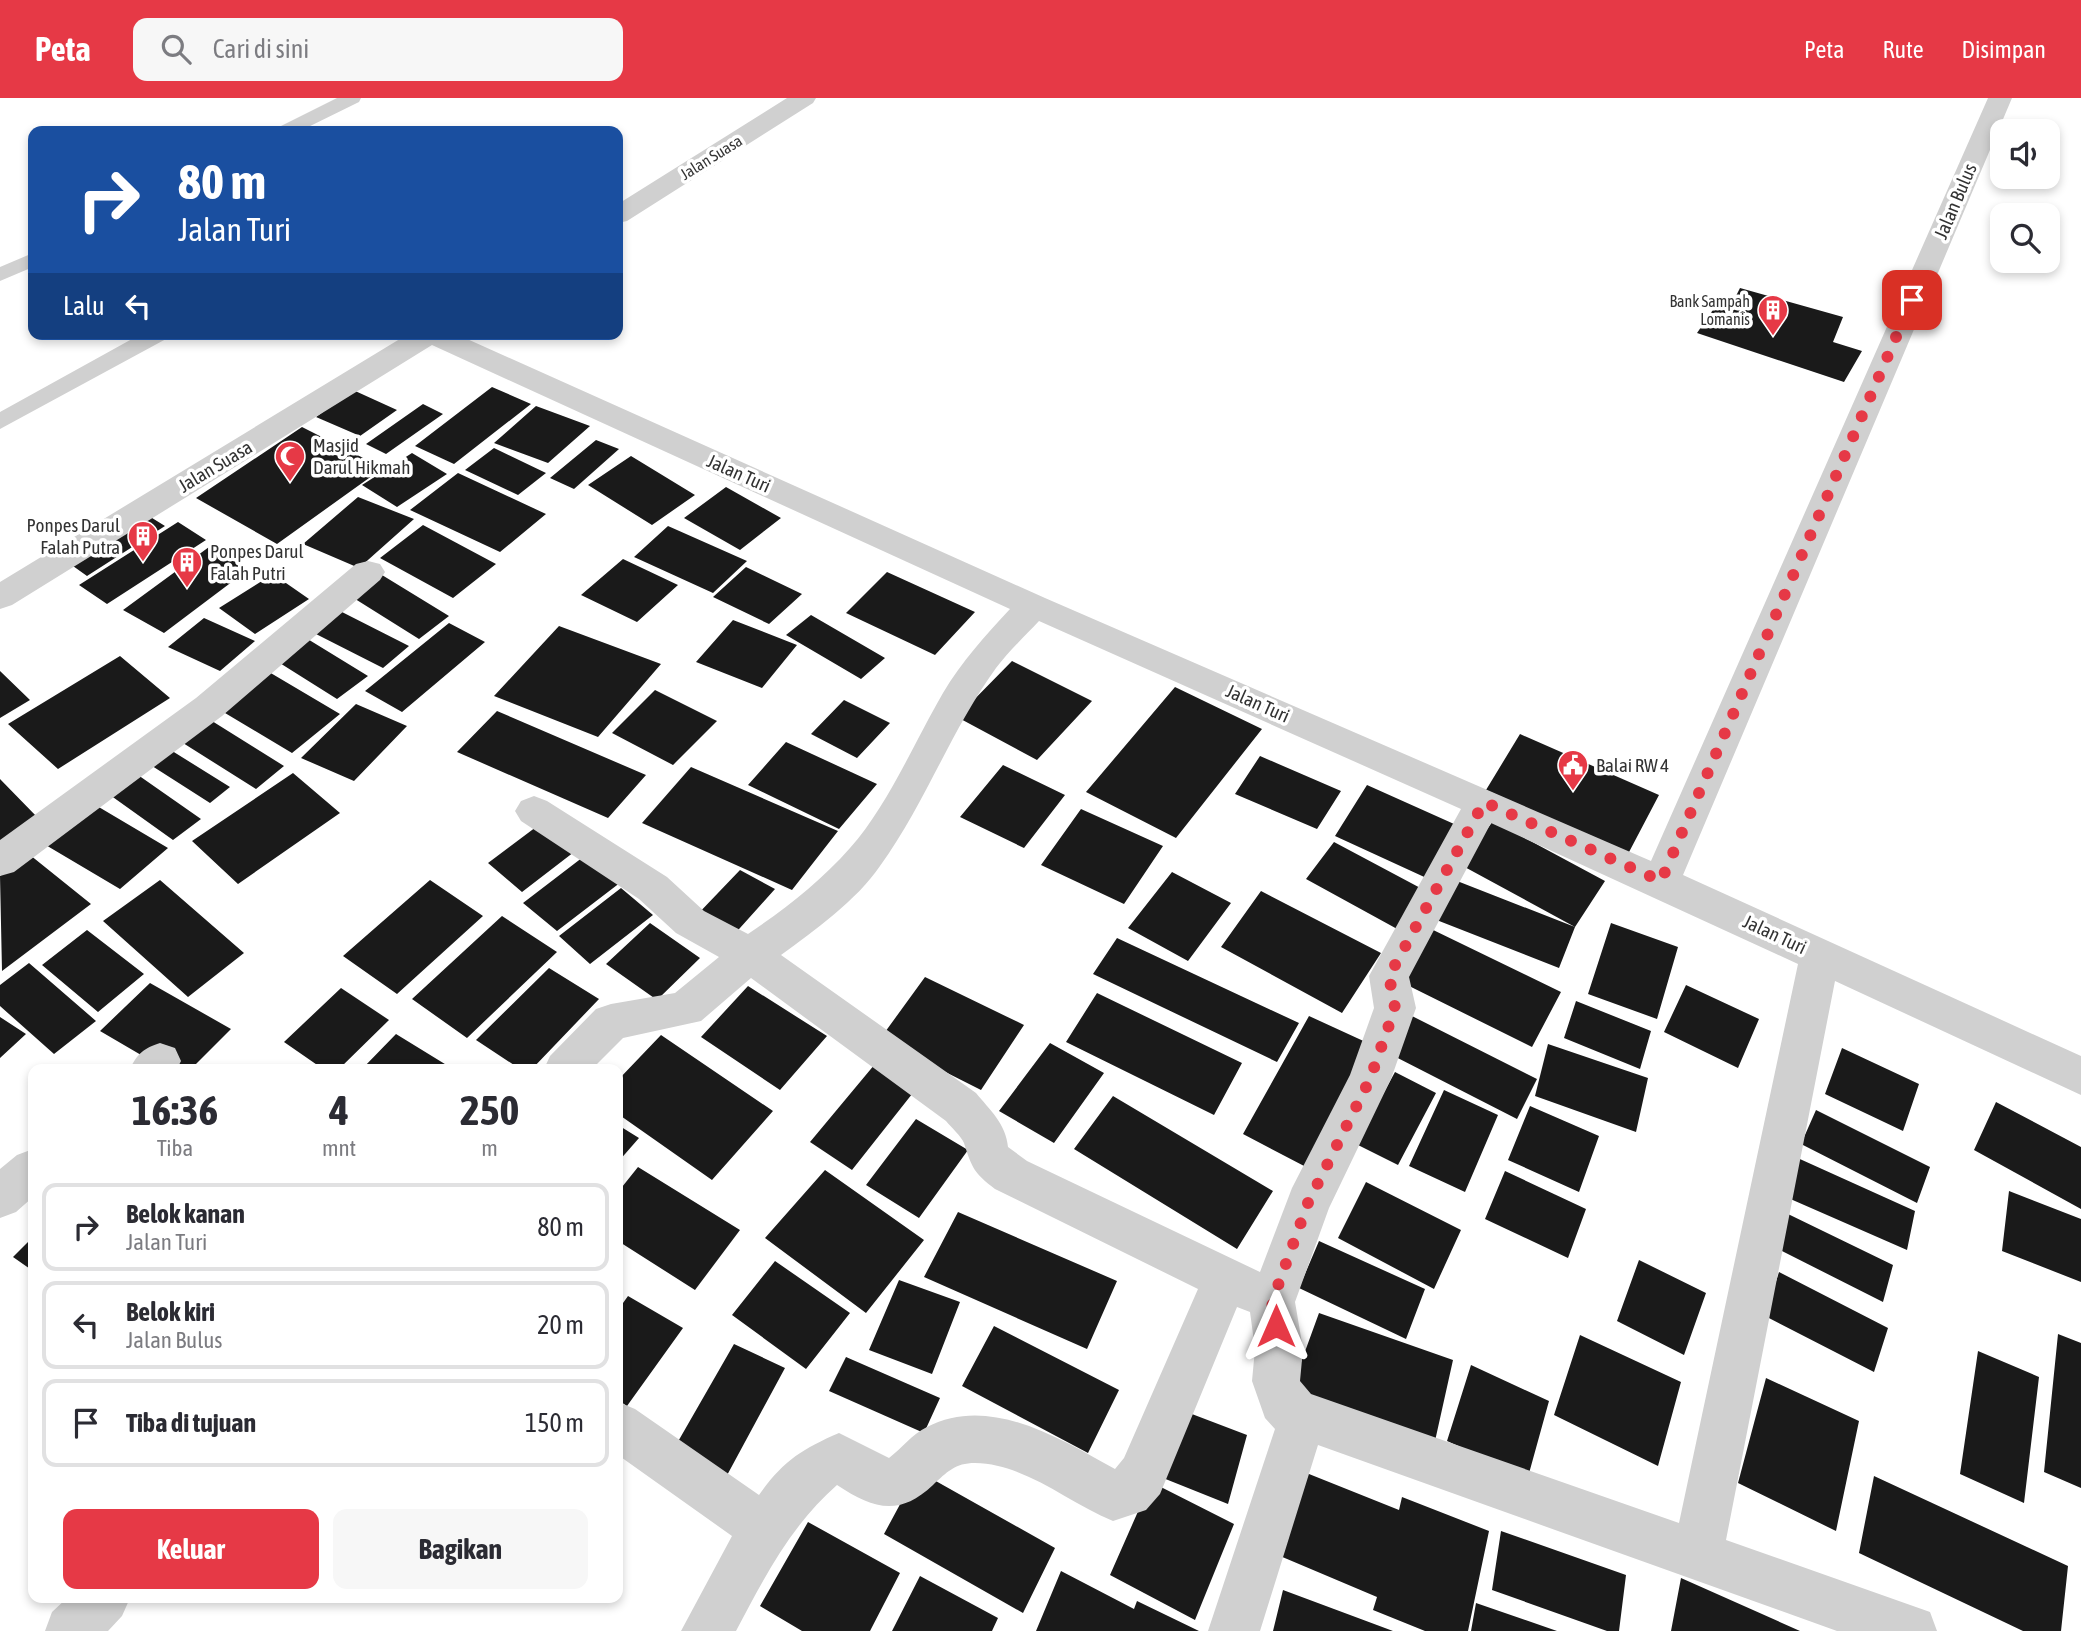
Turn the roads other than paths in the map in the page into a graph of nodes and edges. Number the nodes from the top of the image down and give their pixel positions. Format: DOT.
graph roads {
  1 [pos="352,98"];
  2 [pos="804,98"];
  3 [pos="2000,98"];
  4 [pos="296,126"];
  5 [pos="623,212"];
  6 [pos="28,261"];
  7 [pos="0,275"];
  8 [pos="147,340"];
  9 [pos="420,340"];
  10 [pos="443,340"];
  11 [pos="0,422"];
  12 [pos="368,572"];
  13 [pos="0,597"];
  14 [pos="1033,606"];
  15 [pos="1484,802"];
  16 [pos="534,811"];
  17 [pos="0,861"];
  18 [pos="1661,881"];
  19 [pos="750,955"];
  20 [pos="1821,956"];
  21 [pos="570,1064"];
  22 [pos="2081,1076"];
  23 [pos="28,1173"];
  24 [pos="0,1197"];
  25 [pos="1226,1279"];
  26 [pos="1272,1302"];
  27 [pos="1296,1413"];
  28 [pos="623,1430"];
  29 [pos="765,1530"];
  30 [pos="1697,1557"];
  31 [pos="99,1603"];
  32 [pos="71,1631"];
  33 [pos="707,1631"];
  34 [pos="1234,1631"];
  35 [pos="1911,1631"];
  1 -- 4 [label="lane"];
  2 -- 5 [label="street, Jalan Suasa"];
  3 -- 18 [label="street, Jalan Bulus"];
  6 -- 7 [label="lane"];
  8 -- 11 [label="lane"];
  9 -- 13 [label="street, Jalan Suasa"];
  10 -- 14 [label="street, Jalan Turi"];
  12 -- 17 [label="street"];
  14 -- 15 [label="street, Jalan Turi"];
  14 -- 19 [label="street"];
  15 -- 18 [label="street, Jalan Turi"];
  15 -- 26 [label="street"];
  16 -- 19 [label="street"];
  18 -- 20 [label="street, Jalan Turi"];
  19 -- 21 [label="street"];
  19 -- 25 [label="street"];
  20 -- 22 [label="street, Jalan Turi"];
  20 -- 30 [label="street"];
  23 -- 24 [label="street"];
  25 -- 26 [label="street"];
  25 -- 29 [label="street"];
  26 -- 27 [label="street"];
  27 -- 30 [label="street"];
  27 -- 34 [label="street"];
  28 -- 29 [label="street"];
  29 -- 33 [label="street"];
  30 -- 35 [label="street"];
  31 -- 32 [label="street"];
}
